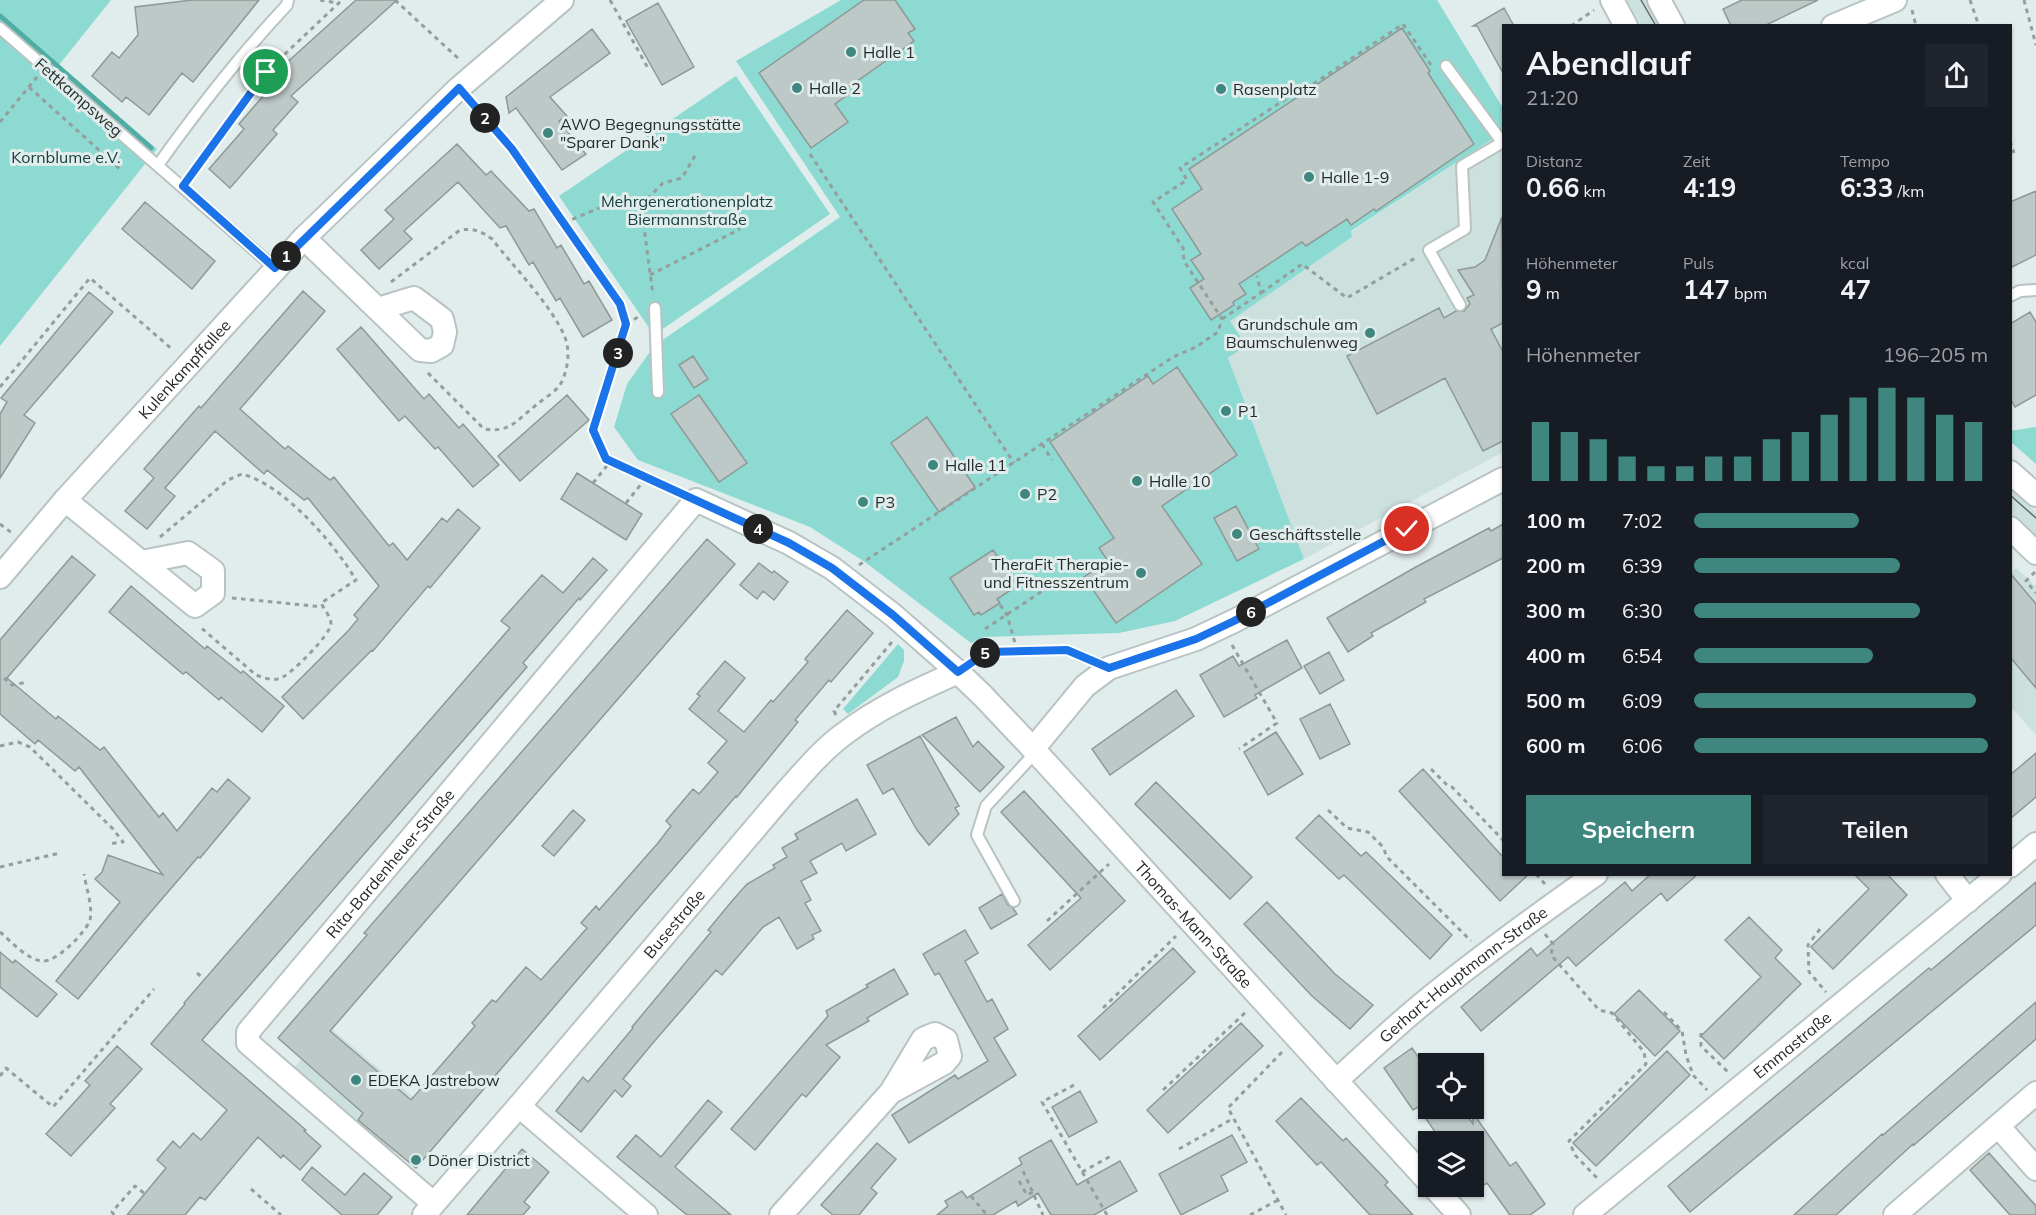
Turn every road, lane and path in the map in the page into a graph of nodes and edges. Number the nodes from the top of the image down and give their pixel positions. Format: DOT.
graph roads {
  1 [pos="288,0"];
  2 [pos="320,0"];
  3 [pos="395,0"];
  4 [pos="610,0"];
  5 [pos="1659,0"];
  6 [pos="1895,0"];
  7 [pos="1970,0"];
  8 [pos="2024,0"];
  9 [pos="559,1"];
  10 [pos="340,2"];
  11 [pos="1604,5"];
  12 [pos="1574,24"];
  13 [pos="1624,24"];
  14 [pos="1672,24"];
  15 [pos="1838,24"];
  16 [pos="1978,24"];
  17 [pos="0,28"];
  18 [pos="2036,45"];
  19 [pos="1446,66"];
  20 [pos="45,68"];
  21 [pos="1434,69"];
  22 [pos="649,70"];
  23 [pos="467,81"];
  24 [pos="29,87"];
  25 [pos="0,122"];
  26 [pos="1502,141"];
  27 [pos="1502,143"];
  28 [pos="2012,147"];
  29 [pos="697,152"];
  30 [pos="2014,153"];
  31 [pos="810,154"];
  32 [pos="158,165"];
  33 [pos="121,170"];
  34 [pos="183,186"];
  35 [pos="641,205"];
  36 [pos="564,224"];
  37 [pos="740,228"];
  38 [pos="304,238"];
  39 [pos="1429,250"];
  40 [pos="275,268"];
  41 [pos="650,275"];
  42 [pos="1257,276"];
  43 [pos="2036,290"];
  44 [pos="1261,293"];
  45 [pos="2012,295"];
  46 [pos="373,305"];
  47 [pos="1460,305"];
  48 [pos="656,308"];
  49 [pos="1222,319"];
  50 [pos="420,350"];
  51 [pos="188,363"];
  52 [pos="0,387"];
  53 [pos="658,392"];
  54 [pos="1042,444"];
  55 [pos="1052,460"];
  56 [pos="610,462"];
  57 [pos="1014,463"];
  58 [pos="2012,474"];
  59 [pos="646,478"];
  60 [pos="1502,480"];
  61 [pos="593,483"];
  62 [pos="2036,495"];
  63 [pos="65,500"];
  64 [pos="696,500"];
  65 [pos="626,503"];
  66 [pos="2012,530"];
  67 [pos="2036,553"];
  68 [pos="139,559"];
  69 [pos="2036,571"];
  70 [pos="842,576"];
  71 [pos="0,577"];
  72 [pos="1053,584"];
  73 [pos="213,593"];
  74 [pos="2036,593"];
  75 [pos="1000,605"];
  76 [pos="195,606"];
  77 [pos="324,607"];
  78 [pos="1007,615"];
  79 [pos="906,626"];
  80 [pos="985,629"];
  81 [pos="1232,645"];
  82 [pos="1018,651"];
  83 [pos="1109,668"];
  84 [pos="958,672"];
  85 [pos="4,678"];
  86 [pos="28,682"];
  87 [pos="844,733"];
  88 [pos="0,746"];
  89 [pos="1239,749"];
  90 [pos="1034,751"];
  91 [pos="1431,769"];
  92 [pos="1328,810"];
  93 [pos="1502,839"];
  94 [pos="108,844"];
  95 [pos="2036,844"];
  96 [pos="1124,849"];
  97 [pos="60,853"];
  98 [pos="2012,864"];
  99 [pos="0,867"];
  100 [pos="84,874"];
  101 [pos="1593,876"];
  102 [pos="1949,876"];
  103 [pos="1998,876"];
  104 [pos="1014,901"];
  105 [pos="1968,901"];
  106 [pos="1047,921"];
  107 [pos="1191,922"];
  108 [pos="1820,928"];
  109 [pos="0,932"];
  110 [pos="1553,944"];
  111 [pos="1485,955"];
  112 [pos="197,973"];
  113 [pos="204,979"];
  114 [pos="154,989"];
  115 [pos="1261,999"];
  116 [pos="1839,1007"];
  117 [pos="1103,1008"];
  118 [pos="1664,1012"];
  119 [pos="1701,1033"];
  120 [pos="1296,1037"];
  121 [pos="0,1076"];
  122 [pos="1336,1081"];
  123 [pos="1074,1085"];
  124 [pos="1743,1086"];
  125 [pos="1163,1090"];
  126 [pos="891,1092"];
  127 [pos="2036,1093"];
  128 [pos="1721,1104"];
  129 [pos="519,1106"];
  130 [pos="1234,1118"];
  131 [pos="1999,1127"];
  132 [pos="1179,1149"];
  133 [pos="1111,1156"];
  134 [pos="2036,1168"];
  135 [pos="1418,1170"];
  136 [pos="1023,1171"];
  137 [pos="1082,1172"];
  138 [pos="1019,1181"];
  139 [pos="251,1190"];
  140 [pos="1033,1192"];
  141 [pos="1611,1193"];
  142 [pos="145,1194"];
  143 [pos="971,1196"];
  144 [pos="1443,1197"];
  145 [pos="1278,1200"];
  146 [pos="428,1209"];
  147 [pos="114,1215"];
  148 [pos="280,1215"];
  149 [pos="646,1215"];
  150 [pos="781,1215"];
  151 [pos="987,1215"];
  152 [pos="1043,1215"];
  153 [pos="1107,1215"];
  154 [pos="1250,1215"];
  155 [pos="1286,1215"];
  156 [pos="1459,1215"];
  157 [pos="1585,1215"];
  158 [pos="1895,1215"];
  1 -- 32 [label="lane"];
  2 -- 10 [label="path"];
  3 -- 23 [label="path"];
  4 -- 22 [label="path"];
  5 -- 14 [label="street"];
  6 -- 15 [label="street"];
  7 -- 16 [label="path"];
  8 -- 18 [label="path"];
  9 -- 23 [label="street, Kulenkampffallee"];
  10 -- 34 [label="path"];
  11 -- 12 [label="path"];
  11 -- 13 [label="street"];
  17 -- 20 [label="lane, Fettkampsweg"];
  19 -- 26 [label="lane"];
  20 -- 24 [label="path"];
  20 -- 32 [label="lane, Fettkampsweg"];
  21 -- 49 [label="path"];
  23 -- 36 [label="path"];
  23 -- 38 [label="street, Kulenkampffallee"];
  24 -- 25 [label="path"];
  24 -- 33 [label="path"];
  27 -- 39 [label="lane"];
  28 -- 30 [label="path"];
  29 -- 35 [label="path"];
  31 -- 57 [label="path"];
  32 -- 34 [label="lane, Fettkampsweg"];
  34 -- 40 [label="lane, Fettkampsweg"];
  35 -- 36 [label="path"];
  35 -- 41 [label="path"];
  36 -- 56 [label="path"];
  37 -- 41 [label="path"];
  38 -- 40 [label="street, Kulenkampffallee"];
  38 -- 46 [label="street"];
  39 -- 44 [label="path"];
  39 -- 47 [label="lane"];
  40 -- 51 [label="street, Kulenkampffallee"];
  41 -- 48 [label="path"];
  42 -- 44 [label="path"];
  43 -- 45 [label="lane"];
  44 -- 49 [label="path"];
  46 -- 50 [label="street"];
  46 -- 50 [label="street"];
  46 -- 50 [label="path"];
  48 -- 53 [label="lane"];
  49 -- 54 [label="path"];
  51 -- 52 [label="path"];
  51 -- 63 [label="street, Kulenkampffallee"];
  54 -- 55 [label="path"];
  54 -- 57 [label="path"];
  56 -- 59 [label="path"];
  56 -- 61 [label="path"];
  57 -- 70 [label="path"];
  58 -- 62 [label="street"];
  59 -- 64 [label="path"];
  59 -- 65 [label="path"];
  60 -- 83 [label="street"];
  63 -- 68 [label="street"];
  63 -- 71 [label="street, Kulenkampffallee"];
  64 -- 70 [label="street, Thomas-Mann-Straße"];
  64 -- 146 [label="street, Rita-Bardenheuer-Straße"];
  66 -- 67 [label="street"];
  68 -- 73 [label="street"];
  68 -- 76 [label="street"];
  68 -- 77 [label="path"];
  69 -- 74 [label="path"];
  70 -- 79 [label="street, Thomas-Mann-Straße"];
  72 -- 78 [label="path"];
  73 -- 76 [label="street"];
  73 -- 77 [label="path"];
  75 -- 78 [label="path"];
  76 -- 77 [label="path"];
  78 -- 80 [label="path"];
  78 -- 82 [label="path"];
  79 -- 84 [label="street, Thomas-Mann-Straße"];
  79 -- 87 [label="path"];
  81 -- 89 [label="path"];
  82 -- 83 [label="path"];
  82 -- 84 [label="path"];
  83 -- 90 [label="street"];
  84 -- 87 [label="street, Busestraße"];
  84 -- 90 [label="street, Thomas-Mann-Straße"];
  85 -- 86 [label="path"];
  87 -- 129 [label="street, Busestraße"];
  88 -- 94 [label="path"];
  90 -- 96 [label="street, Thomas-Mann-Straße"];
  90 -- 104 [label="lane"];
  91 -- 93 [label="path"];
  92 -- 111 [label="path"];
  95 -- 98 [label="street"];
  96 -- 106 [label="path"];
  96 -- 107 [label="street, Thomas-Mann-Straße"];
  97 -- 99 [label="path"];
  100 -- 109 [label="path"];
  101 -- 111 [label="street, Gerhart-Hauptmann-Straße"];
  102 -- 105 [label="street"];
  103 -- 105 [label="street, Emmastraße"];
  105 -- 116 [label="street, Emmastraße"];
  107 -- 115 [label="street, Thomas-Mann-Straße"];
  107 -- 117 [label="path"];
  108 -- 116 [label="path"];
  110 -- 141 [label="path"];
  111 -- 122 [label="street, Gerhart-Hauptmann-Straße"];
  112 -- 113 [label="path"];
  114 -- 121 [label="path"];
  115 -- 120 [label="street, Thomas-Mann-Straße"];
  115 -- 125 [label="path"];
  116 -- 124 [label="street, Emmastraße"];
  118 -- 128 [label="path"];
  119 -- 124 [label="path"];
  120 -- 122 [label="street, Thomas-Mann-Straße"];
  120 -- 130 [label="path"];
  122 -- 135 [label="street, Thomas-Mann-Straße"];
  123 -- 137 [label="path"];
  124 -- 128 [label="street, Emmastraße"];
  126 -- 150 [label="street"];
  127 -- 131 [label="street"];
  128 -- 141 [label="street, Emmastraße"];
  129 -- 146 [label="street, Busestraße"];
  129 -- 149 [label="street"];
  130 -- 132 [label="path"];
  130 -- 145 [label="path"];
  131 -- 134 [label="street"];
  131 -- 158 [label="street"];
  133 -- 137 [label="path"];
  136 -- 140 [label="path"];
  137 -- 153 [label="path"];
  138 -- 140 [label="path"];
  139 -- 148 [label="path"];
  140 -- 152 [label="path"];
  141 -- 157 [label="street, Emmastraße"];
  142 -- 147 [label="path"];
  143 -- 151 [label="path"];
  144 -- 156 [label="street"];
  145 -- 154 [label="path"];
  145 -- 155 [label="path"];
}
